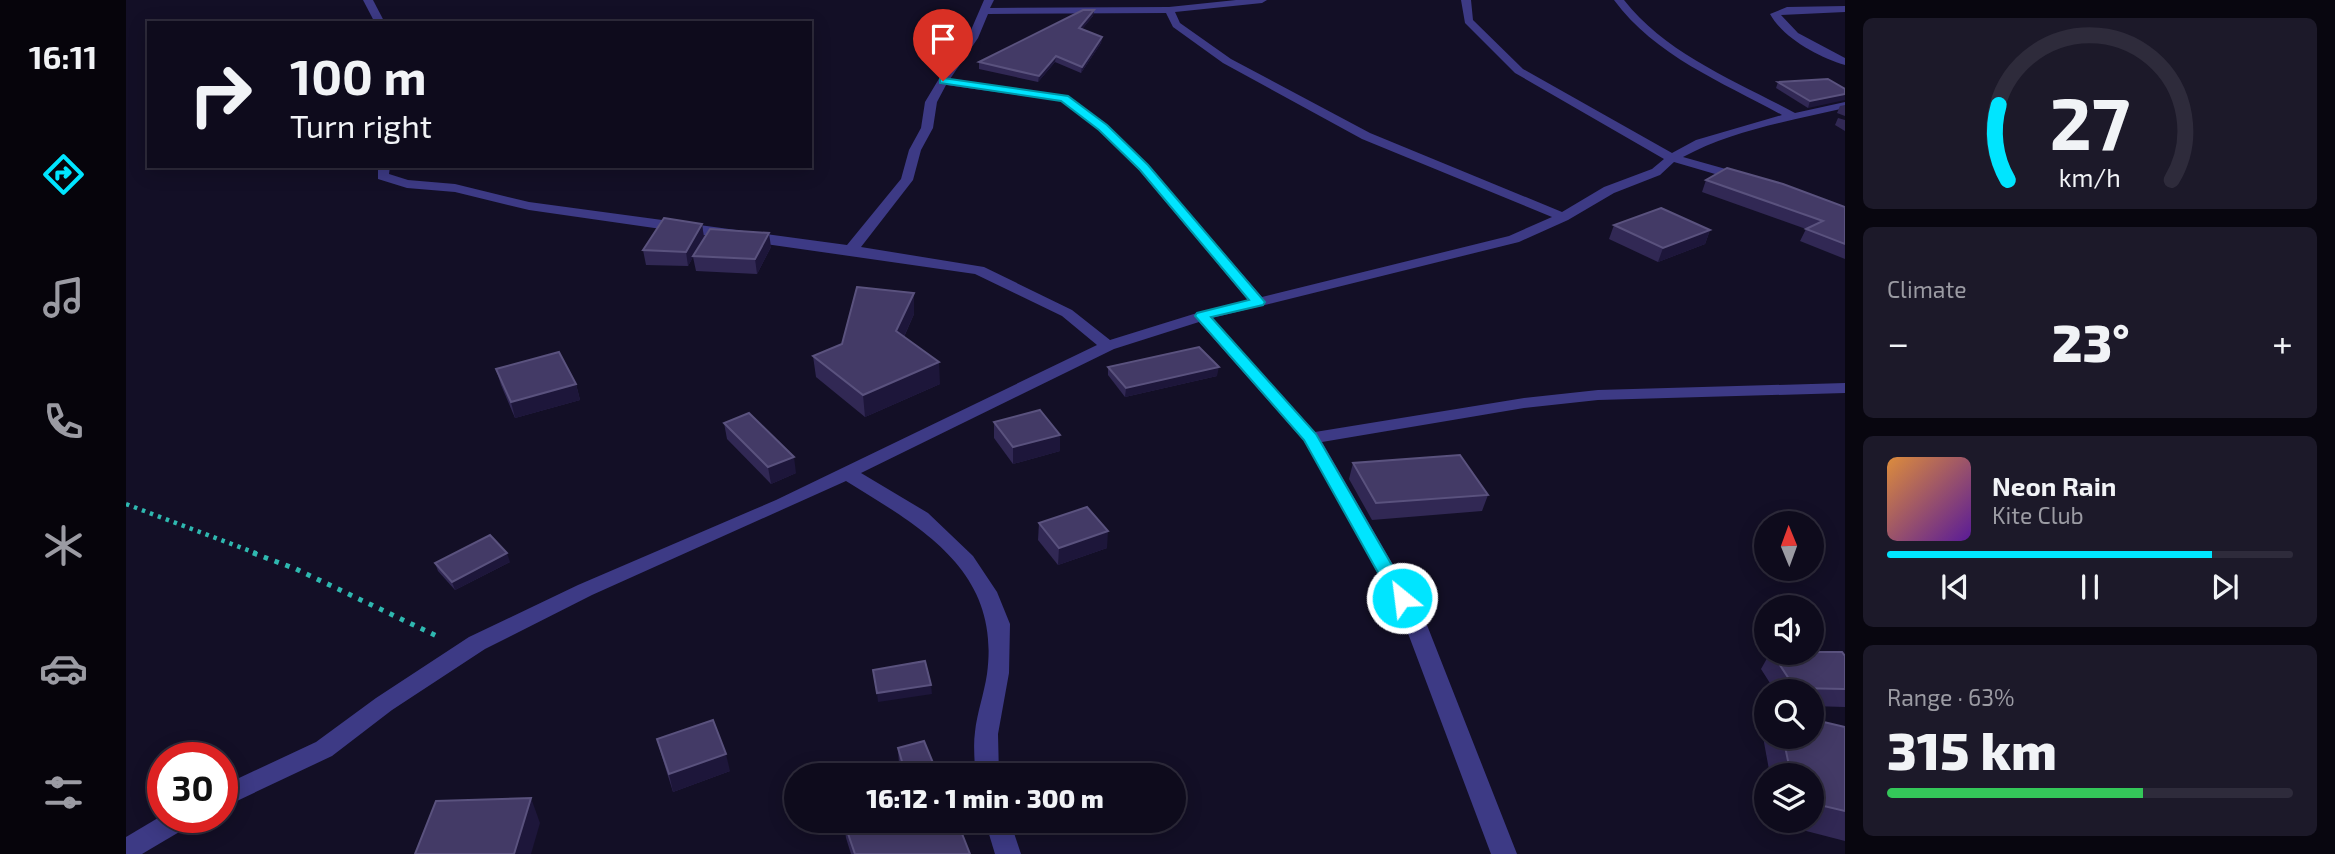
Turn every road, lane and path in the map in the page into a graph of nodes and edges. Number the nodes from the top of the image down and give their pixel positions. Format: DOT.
graph roads {
  1 [pos="368,0"];
  2 [pos="1262,0"];
  3 [pos="1466,0"];
  4 [pos="1619,0"];
  5 [pos="987,6"];
  6 [pos="1845,9"];
  7 [pos="1169,10"];
  8 [pos="379,21"];
  9 [pos="1845,62"];
  10 [pos="943,81"];
  11 [pos="1839,112"];
  12 [pos="1792,116"];
  13 [pos="1672,158"];
  14 [pos="384,168"];
  15 [pos="1761,183"];
  16 [pos="1563,217"];
  17 [pos="851,250"];
  18 [pos="1258,302"];
  19 [pos="1202,316"];
  20 [pos="1108,346"];
  21 [pos="1845,388"];
  22 [pos="1311,438"];
  23 [pos="848,473"];
  24 [pos="126,504"];
  25 [pos="467,650"];
  26 [pos="987,763"];
  27 [pos="238,790"];
  28 [pos="155,833"];
  29 [pos="1002,833"];
  30 [pos="126,850"];
  31 [pos="1008,854"];
  32 [pos="1504,854"];
  1 -- 8 [label="street"];
  2 -- 7 [label="street"];
  3 -- 13 [label="street"];
  4 -- 12 [label="street"];
  5 -- 7 [label="street"];
  5 -- 10 [label="street"];
  6 -- 9 [label="street"];
  7 -- 16 [label="street"];
  10 -- 17 [label="street"];
  10 -- 18 [label="street"];
  11 -- 12 [label="street"];
  12 -- 13 [label="street"];
  13 -- 15 [label="street"];
  13 -- 16 [label="street"];
  14 -- 17 [label="street"];
  16 -- 18 [label="street"];
  17 -- 20 [label="street"];
  18 -- 19 [label="street"];
  19 -- 20 [label="street"];
  19 -- 22 [label="street"];
  20 -- 23 [label="street"];
  21 -- 22 [label="street"];
  22 -- 32 [label="street"];
  23 -- 25 [label="street"];
  23 -- 26 [label="street"];
  24 -- 25 [label="path"];
  25 -- 27 [label="street"];
  28 -- 30 [label="street"];
  29 -- 31 [label="street"];
}
